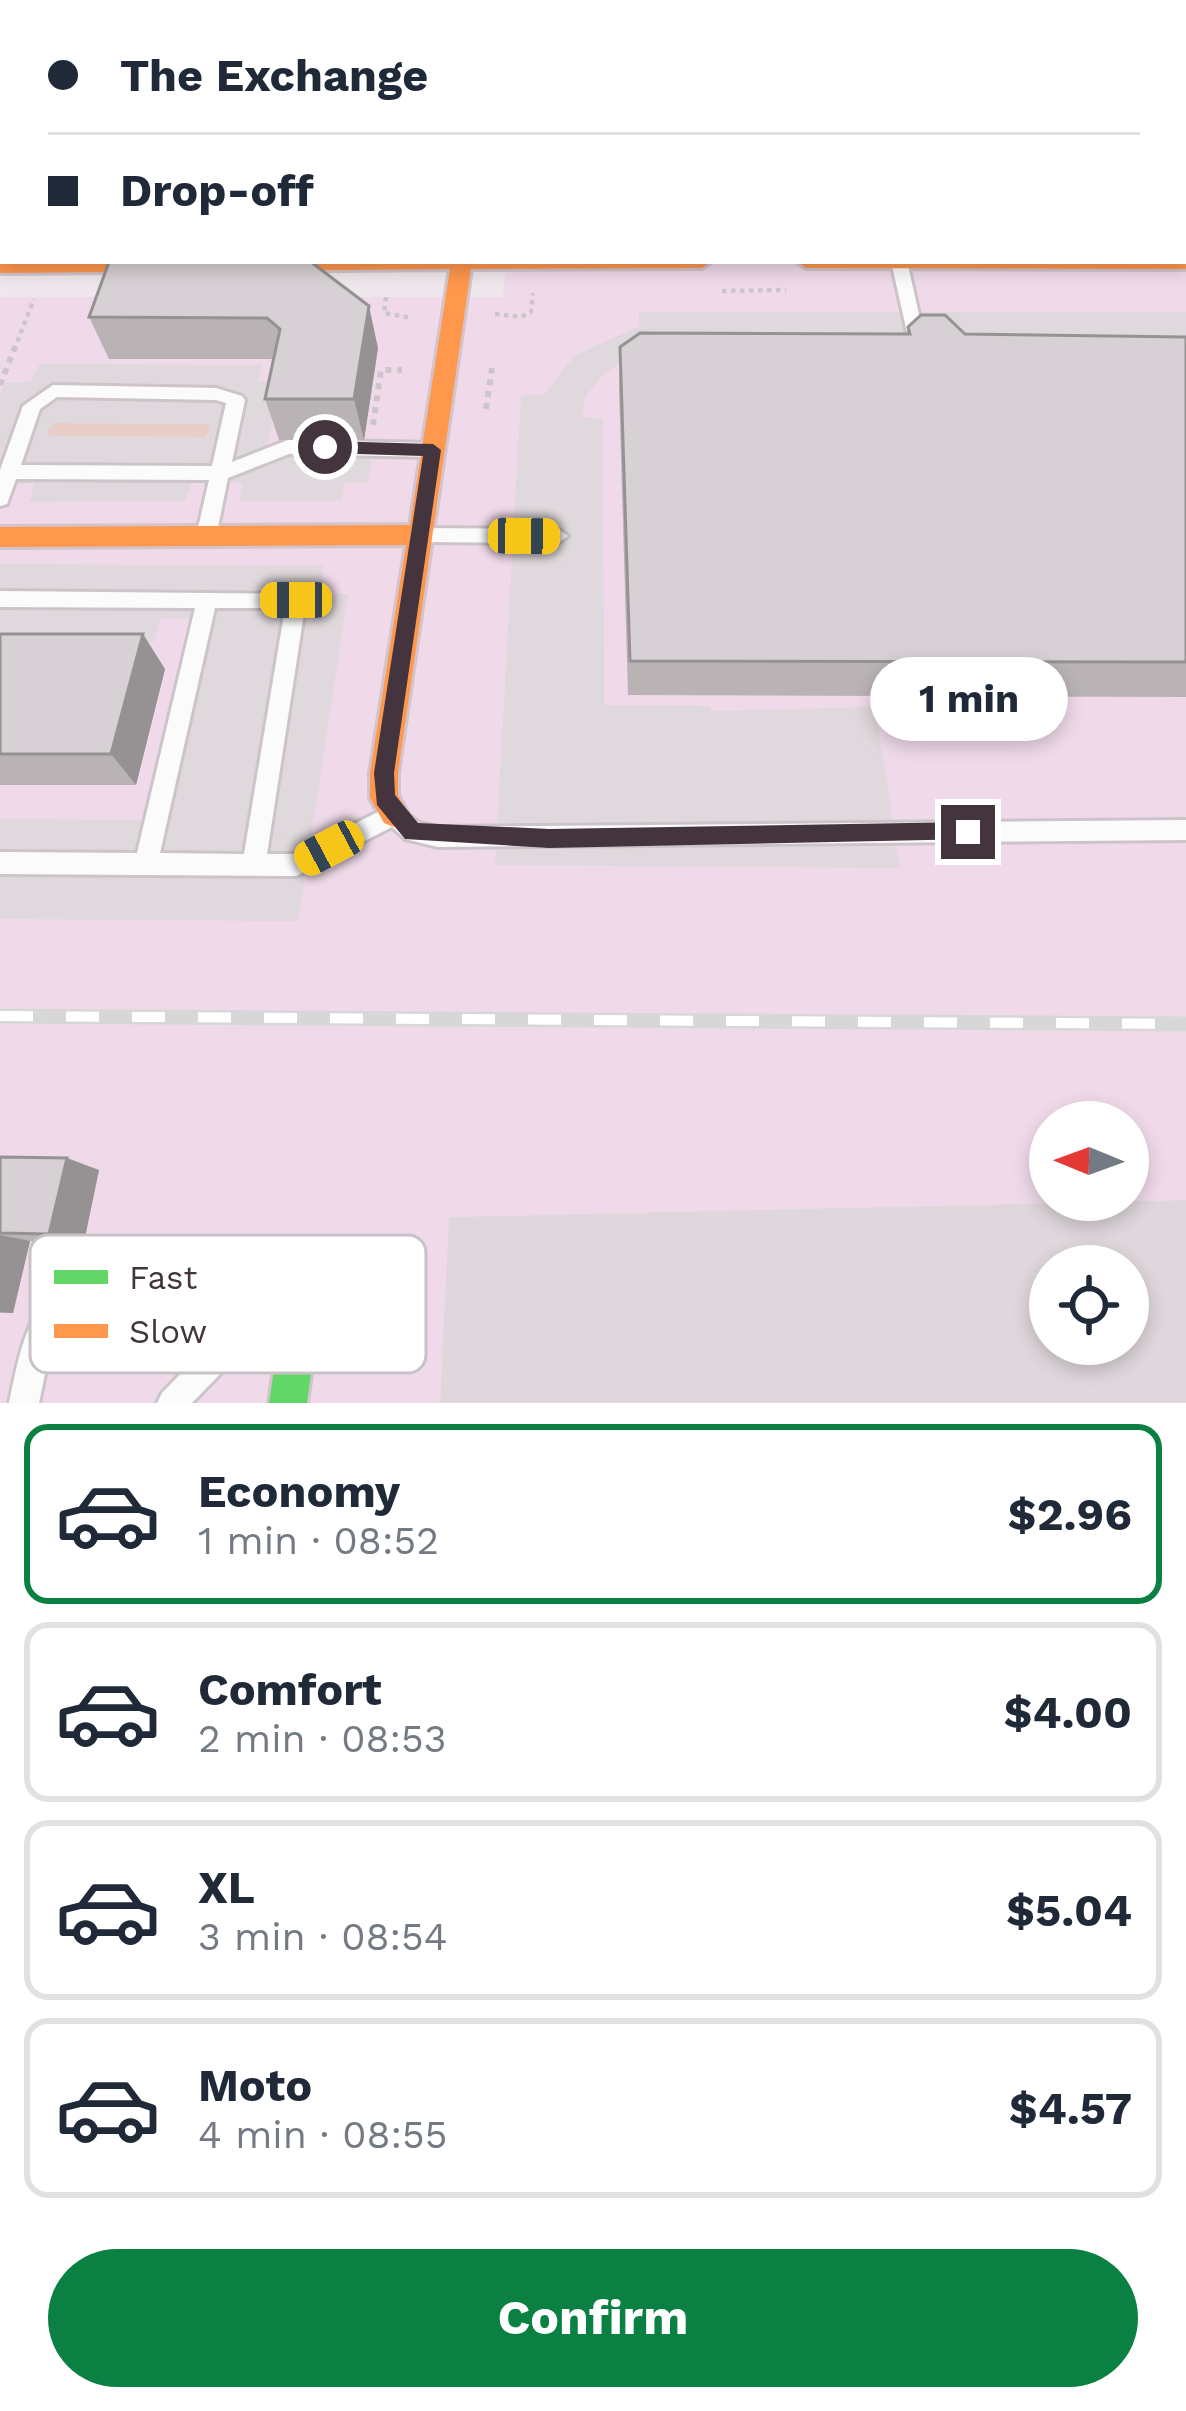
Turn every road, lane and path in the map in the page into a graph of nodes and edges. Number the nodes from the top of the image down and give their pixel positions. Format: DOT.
graph roads {
  1 [pos="308,264"];
  2 [pos="462,264"];
  3 [pos="900,264"];
  4 [pos="0,266"];
  5 [pos="388,293"];
  6 [pos="533,293"];
  7 [pos="36,296"];
  8 [pos="492,313"];
  9 [pos="422,317"];
  10 [pos="916,337"];
  11 [pos="412,370"];
  12 [pos="0,385"];
  13 [pos="370,441"];
  14 [pos="433,450"];
  15 [pos="8,472"];
  16 [pos="220,472"];
  17 [pos="0,499"];
  18 [pos="419,535"];
  19 [pos="0,536"];
  20 [pos="558,536"];
  21 [pos="206,537"];
  22 [pos="0,599"];
  23 [pos="207,600"];
  24 [pos="394,814"];
  25 [pos="1186,830"];
  26 [pos="0,863"];
  27 [pos="146,864"];
  28 [pos="254,865"];
  29 [pos="31,1373"];
  30 [pos="201,1373"];
  31 [pos="292,1373"];
  32 [pos="24,1403"];
  33 [pos="172,1403"];
  34 [pos="288,1403"];
  1 -- 4 [label="street"];
  2 -- 14 [label="street"];
  3 -- 10 [label="lane"];
  5 -- 9 [label="path"];
  6 -- 8 [label="path"];
  7 -- 12 [label="path"];
  11 -- 13 [label="path"];
  14 -- 16 [label="lane"];
  14 -- 18 [label="street"];
  15 -- 16 [label="lane"];
  15 -- 16 [label="lane"];
  15 -- 17 [label="lane"];
  16 -- 21 [label="lane"];
  18 -- 20 [label="lane"];
  18 -- 21 [label="street"];
  18 -- 24 [label="street"];
  19 -- 21 [label="street"];
  22 -- 23 [label="lane"];
  23 -- 27 [label="lane"];
  23 -- 28 [label="lane"];
  24 -- 25 [label="lane"];
  24 -- 28 [label="lane"];
  26 -- 27 [label="lane"];
  27 -- 28 [label="lane"];
  29 -- 32 [label="lane"];
  30 -- 33 [label="lane"];
  31 -- 34 [label="street"];
}
